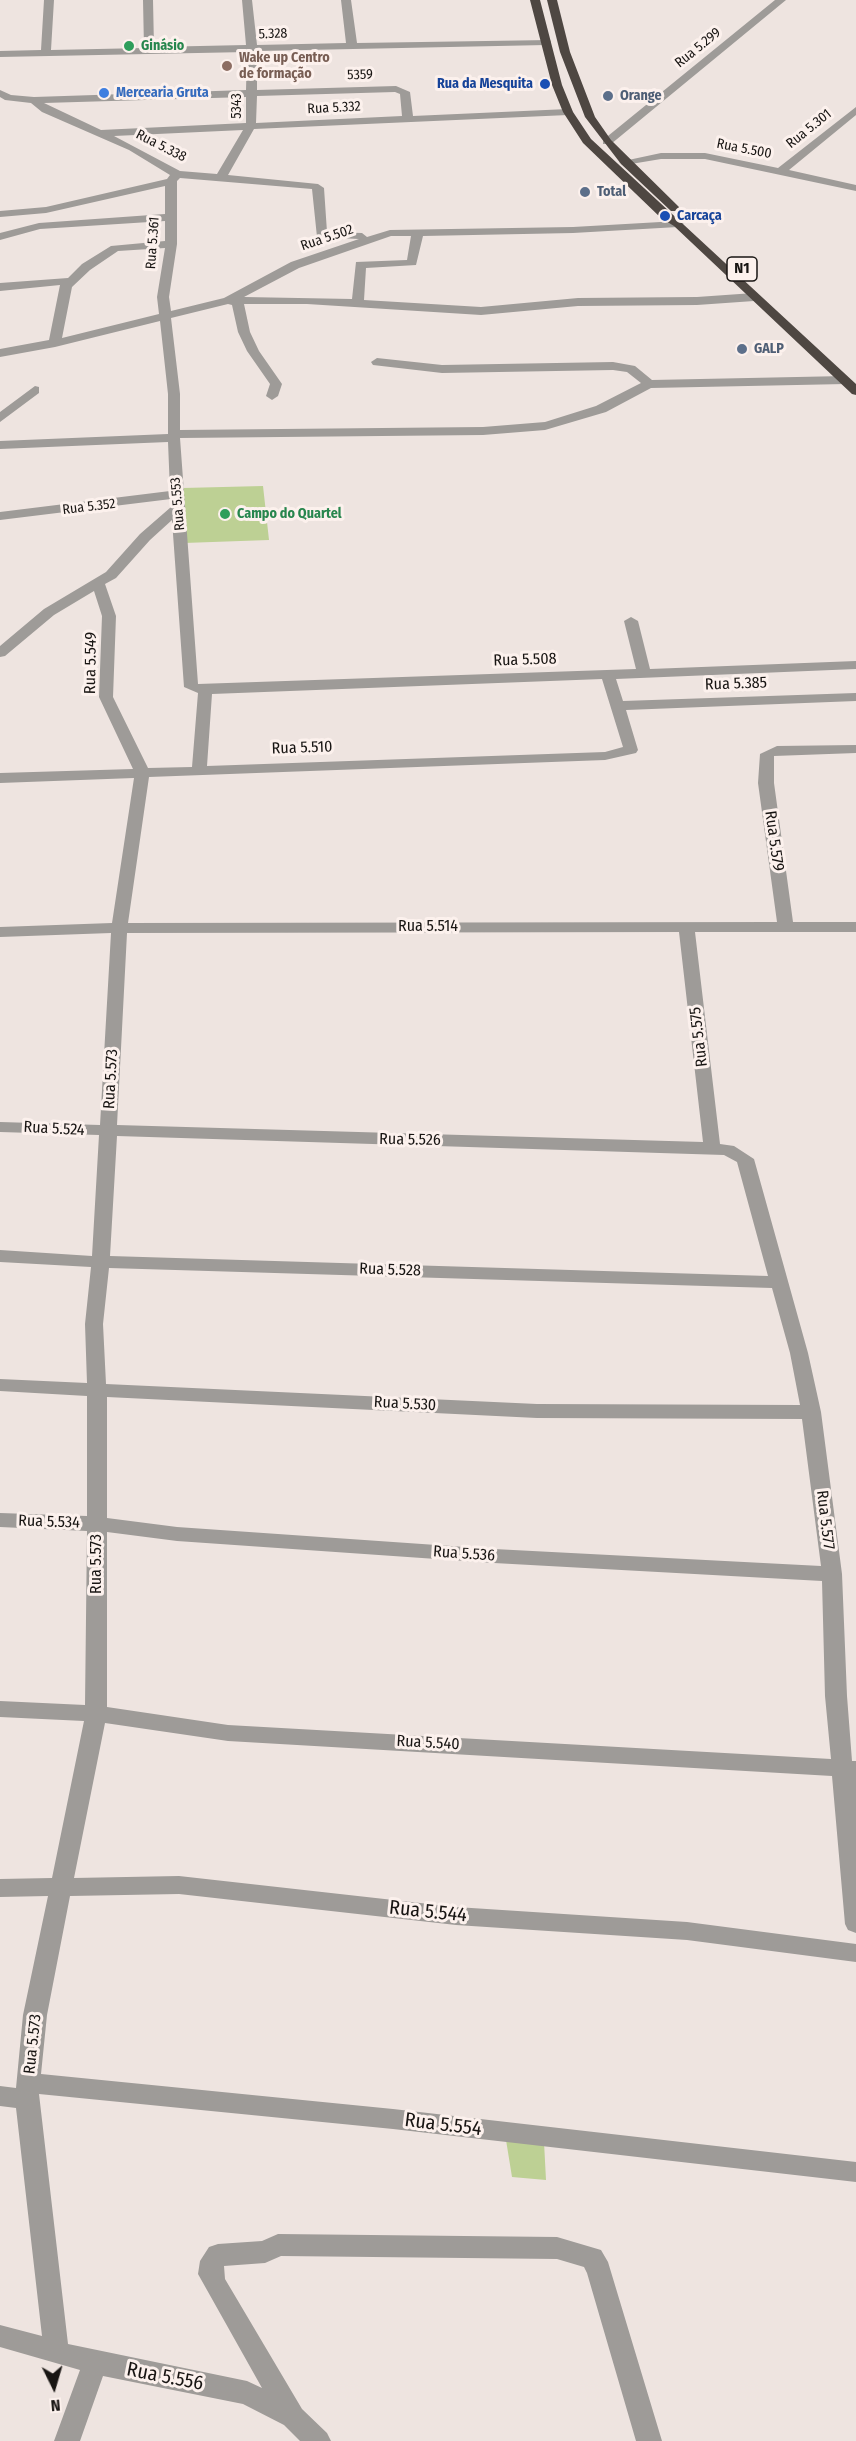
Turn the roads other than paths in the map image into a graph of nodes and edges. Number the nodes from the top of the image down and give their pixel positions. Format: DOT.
graph roads {
  1 [pos="50,0"];
  2 [pos="148,0"];
  3 [pos="248,0"];
  4 [pos="346,0"];
  5 [pos="535,0"];
  6 [pos="552,0"];
  7 [pos="781,0"];
  8 [pos="546,42"];
  9 [pos="352,46"];
  10 [pos="252,49"];
  11 [pos="148,52"];
  12 [pos="0,54"];
  13 [pos="46,54"];
  14 [pos="0,93"];
  15 [pos="252,93"];
  16 [pos="34,100"];
  17 [pos="856,110"];
  18 [pos="568,112"];
  19 [pos="408,119"];
  20 [pos="251,126"];
  21 [pos="102,133"];
  22 [pos="607,142"];
  23 [pos="627,163"];
  24 [pos="782,171"];
  25 [pos="221,177"];
  26 [pos="174,178"];
  27 [pos="856,188"];
  28 [pos="36,211"];
  29 [pos="0,214"];
  30 [pos="171,217"];
  31 [pos="678,225"];
  32 [pos="39,226"];
  33 [pos="418,232"];
  34 [pos="380,236"];
  35 [pos="0,237"];
  36 [pos="171,244"];
  37 [pos="70,282"];
  38 [pos="0,287"];
  39 [pos="754,297"];
  40 [pos="233,301"];
  41 [pos="358,302"];
  42 [pos="164,315"];
  43 [pos="55,343"];
  44 [pos="0,353"];
  45 [pos="377,362"];
  46 [pos="850,377"];
  47 [pos="649,384"];
  48 [pos="35,390"];
  49 [pos="856,391"];
  50 [pos="272,396"];
  51 [pos="0,418"];
  52 [pos="175,436"];
  53 [pos="0,446"];
  54 [pos="177,502"];
  55 [pos="0,516"];
  56 [pos="98,584"];
  57 [pos="631,621"];
  58 [pos="0,653"];
  59 [pos="856,665"];
  60 [pos="644,673"];
  61 [pos="608,675"];
  62 [pos="200,689"];
  63 [pos="856,697"];
  64 [pos="618,706"];
  65 [pos="856,749"];
  66 [pos="199,770"];
  67 [pos="142,772"];
  68 [pos="0,778"];
  69 [pos="686,927"];
  70 [pos="786,927"];
  71 [pos="856,927"];
  72 [pos="119,928"];
  73 [pos="0,932"];
  74 [pos="0,1127"];
  75 [pos="108,1132"];
  76 [pos="712,1148"];
  77 [pos="0,1256"];
  78 [pos="100,1262"];
  79 [pos="780,1282"];
  80 [pos="0,1385"];
  81 [pos="97,1389"];
  82 [pos="811,1412"];
  83 [pos="0,1520"];
  84 [pos="98,1524"];
  85 [pos="832,1574"];
  86 [pos="0,1709"];
  87 [pos="96,1714"];
  88 [pos="850,1769"];
  89 [pos="0,1888"];
  90 [pos="60,1888"];
  91 [pos="856,1924"];
  92 [pos="856,1953"];
  93 [pos="28,2091"];
  94 [pos="0,2096"];
  95 [pos="856,2172"];
  96 [pos="0,2336"];
  97 [pos="56,2351"];
  98 [pos="95,2363"];
  99 [pos="293,2417"];
  100 [pos="67,2441"];
  101 [pos="318,2441"];
  102 [pos="648,2441"];
  1 -- 13 [label="street"];
  2 -- 11 [label="street"];
  3 -- 10 [label="street, 5343"];
  4 -- 9 [label="street"];
  5 -- 8 [label="highway, N1"];
  6 -- 22 [label="highway, N1"];
  7 -- 22 [label="street, Rua 5.299"];
  8 -- 9 [label="street, 5.328"];
  8 -- 18 [label="highway, N1"];
  9 -- 10 [label="street, 5.328"];
  10 -- 11 [label="street, 5.328"];
  10 -- 15 [label="street, 5343"];
  11 -- 13 [label="street, 5.328"];
  12 -- 13 [label="street, 5.328"];
  14 -- 16 [label="street, Rua 5.338"];
  15 -- 16 [label="street"];
  15 -- 19 [label="street, 5359 / 5359"];
  15 -- 20 [label="street, 5343"];
  16 -- 21 [label="street, Rua 5.338"];
  17 -- 24 [label="street, Rua 5.301"];
  18 -- 19 [label="street, Rua 5.332"];
  18 -- 31 [label="highway, N1"];
  19 -- 20 [label="street, Rua 5.332"];
  20 -- 21 [label="street, Rua 5.332"];
  20 -- 25 [label="street"];
  21 -- 26 [label="street, Rua 5.338"];
  22 -- 23 [label="highway, N1"];
  23 -- 24 [label="street, Rua 5.500"];
  23 -- 46 [label="highway, N1"];
  24 -- 27 [label="street, Rua 5.500"];
  25 -- 26 [label="street, Rua 5.338"];
  25 -- 34 [label="street, Rua 5.338"];
  26 -- 28 [label="street"];
  26 -- 30 [label="street, Rua 5.361"];
  28 -- 29 [label="street"];
  28 -- 32 [label="street"];
  30 -- 32 [label="street"];
  30 -- 36 [label="street, Rua 5.361"];
  31 -- 33 [label="street, Rua 5.502"];
  31 -- 39 [label="highway, N1"];
  32 -- 35 [label="street"];
  33 -- 34 [label="street, Rua 5.502"];
  33 -- 41 [label="street"];
  34 -- 40 [label="street, Rua 5.502"];
  36 -- 37 [label="street"];
  36 -- 42 [label="street, Rua 5.361"];
  37 -- 38 [label="street"];
  37 -- 43 [label="street"];
  39 -- 41 [label="street"];
  39 -- 46 [label="highway, N1"];
  40 -- 41 [label="street"];
  40 -- 42 [label="street, Rua 5.502"];
  40 -- 50 [label="street"];
  42 -- 43 [label="street, Rua 5.502"];
  42 -- 52 [label="street, Rua 5.553"];
  43 -- 44 [label="street, Rua 5.502"];
  45 -- 47 [label="street"];
  46 -- 47 [label="street"];
  46 -- 49 [label="highway, N1"];
  47 -- 52 [label="street"];
  48 -- 51 [label="street"];
  52 -- 53 [label="street"];
  52 -- 54 [label="street, Rua 5.553"];
  54 -- 55 [label="street, Rua 5.352"];
  54 -- 56 [label="street"];
  54 -- 62 [label="street, Rua 5.553"];
  56 -- 58 [label="street"];
  56 -- 67 [label="street, Rua 5.549"];
  57 -- 60 [label="street"];
  59 -- 60 [label="street, Rua 5.508"];
  60 -- 61 [label="street, Rua 5.508"];
  61 -- 62 [label="street, Rua 5.508"];
  61 -- 64 [label="street"];
  62 -- 66 [label="street"];
  63 -- 64 [label="street, Rua 5.385"];
  64 -- 66 [label="street, Rua 5.510"];
  65 -- 70 [label="street, Rua 5.579"];
  66 -- 67 [label="street, Rua 5.510"];
  67 -- 68 [label="street, Rua 5.510"];
  67 -- 72 [label="street, Rua 5.573"];
  69 -- 70 [label="street, Rua 5.514"];
  69 -- 72 [label="street, Rua 5.514"];
  69 -- 76 [label="street, Rua 5.575"];
  70 -- 71 [label="street, Rua 5.514"];
  72 -- 73 [label="street, Rua 5.514"];
  72 -- 75 [label="street, Rua 5.573"];
  74 -- 75 [label="street, Rua 5.524"];
  75 -- 76 [label="street, Rua 5.526"];
  75 -- 78 [label="street, Rua 5.573"];
  76 -- 79 [label="street, Rua 5.577"];
  77 -- 78 [label="street, Rua 5.528"];
  78 -- 79 [label="street, Rua 5.528"];
  78 -- 81 [label="street, Rua 5.573"];
  79 -- 82 [label="street, Rua 5.577"];
  80 -- 81 [label="street, Rua 5.530"];
  81 -- 82 [label="street, Rua 5.530"];
  81 -- 84 [label="street, Rua 5.573"];
  82 -- 85 [label="street, Rua 5.577"];
  83 -- 84 [label="street, Rua 5.534"];
  84 -- 85 [label="street, Rua 5.536"];
  84 -- 87 [label="street, Rua 5.573"];
  85 -- 88 [label="street, Rua 5.577"];
  86 -- 87 [label="street, Rua 5.540"];
  87 -- 88 [label="street, Rua 5.540"];
  87 -- 90 [label="street, Rua 5.573"];
  88 -- 91 [label="street, Rua 5.577"];
  89 -- 90 [label="street, Rua 5.544"];
  90 -- 92 [label="street, Rua 5.544"];
  90 -- 93 [label="street, Rua 5.573"];
  93 -- 94 [label="street, Rua 5.554"];
  93 -- 95 [label="street, Rua 5.554"];
  93 -- 97 [label="street, Rua 5.573"];
  96 -- 97 [label="street, Rua 5.556"];
  97 -- 98 [label="street, Rua 5.556"];
  98 -- 99 [label="street, Rua 5.556"];
  98 -- 100 [label="street"];
  99 -- 101 [label="street, Rua 5.556"];
  99 -- 102 [label="street"];
}
